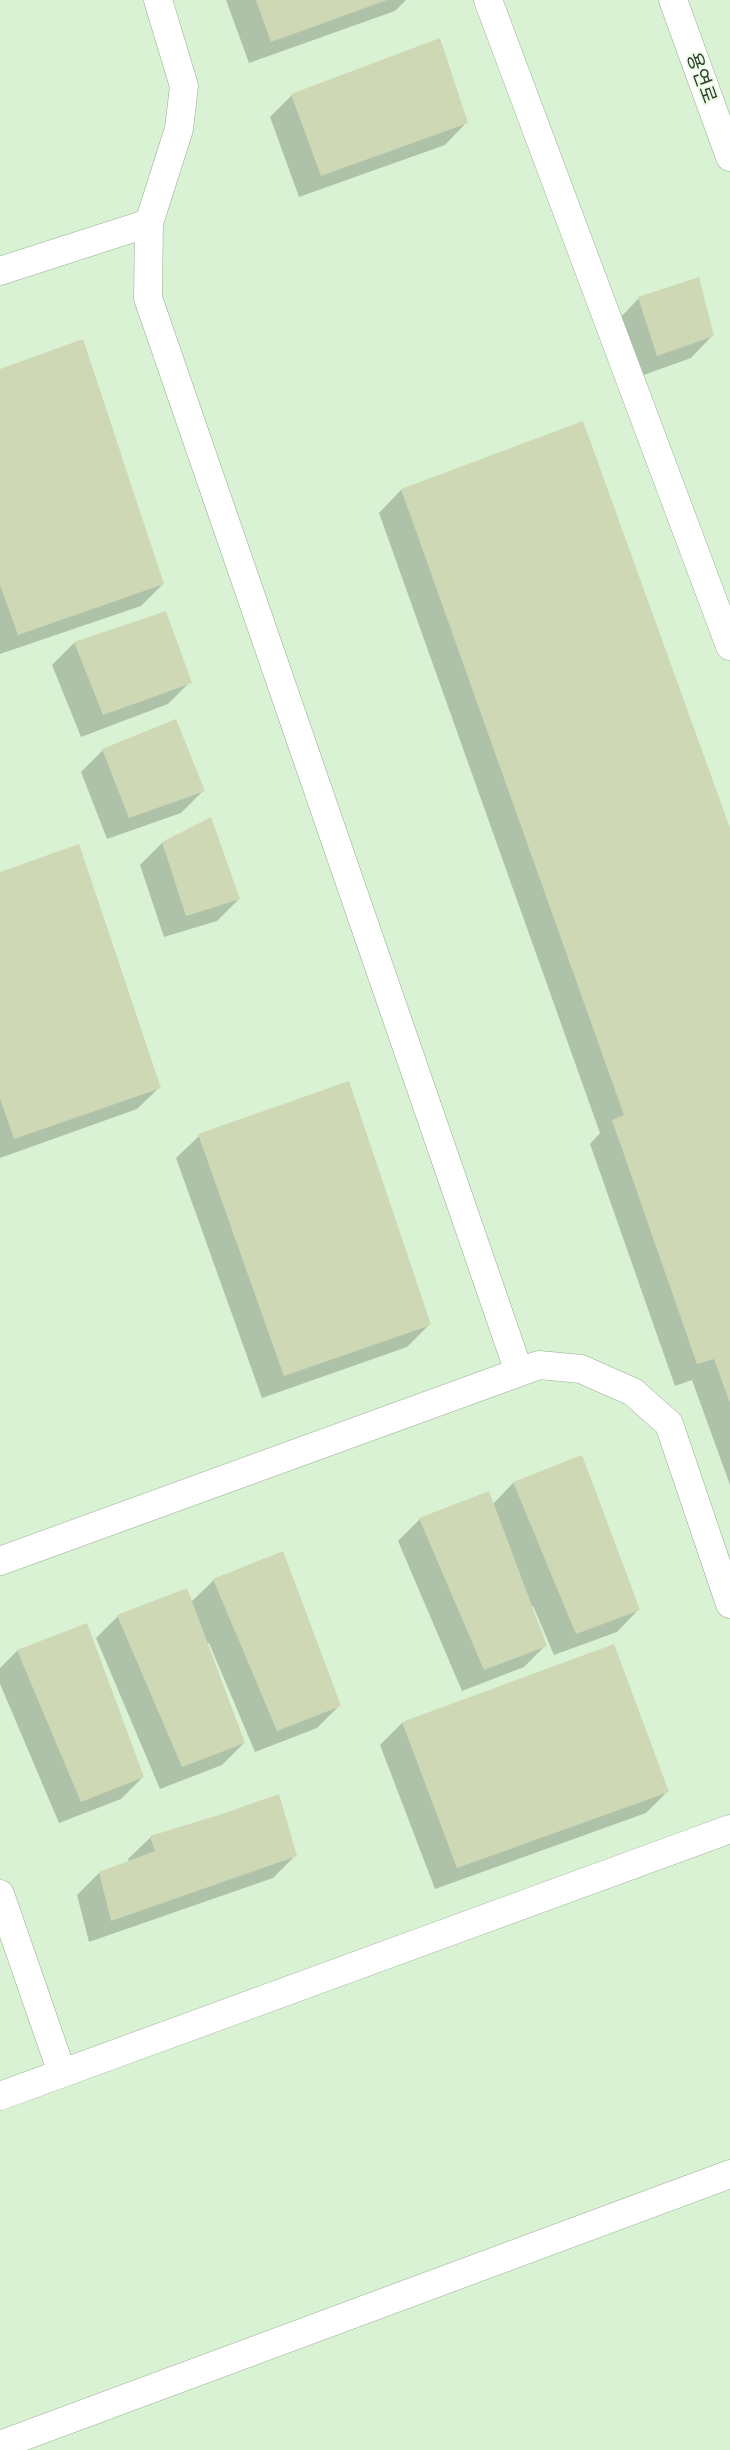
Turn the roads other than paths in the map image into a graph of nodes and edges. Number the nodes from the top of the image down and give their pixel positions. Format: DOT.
graph roads {
  1 [pos="158,0"];
  2 [pos="488,0"];
  3 [pos="673,0"];
  4 [pos="730,157"];
  5 [pos="149,223"];
  6 [pos="0,271"];
  7 [pos="730,646"];
  8 [pos="519,1372"];
  9 [pos="0,1561"];
  10 [pos="730,1604"];
  11 [pos="730,1829"];
  12 [pos="0,1894"];
  13 [pos="62,2073"];
  14 [pos="0,2096"];
  15 [pos="730,2174"];
  16 [pos="0,2445"];
  1 -- 5 [label="lane"];
  2 -- 7 [label="lane"];
  3 -- 4 [label="lane, 용연로"];
  5 -- 6 [label="lane"];
  5 -- 8 [label="lane"];
  8 -- 9 [label="lane"];
  8 -- 10 [label="lane"];
  11 -- 13 [label="lane"];
  12 -- 13 [label="lane"];
  13 -- 14 [label="lane"];
  15 -- 16 [label="lane"];
}
